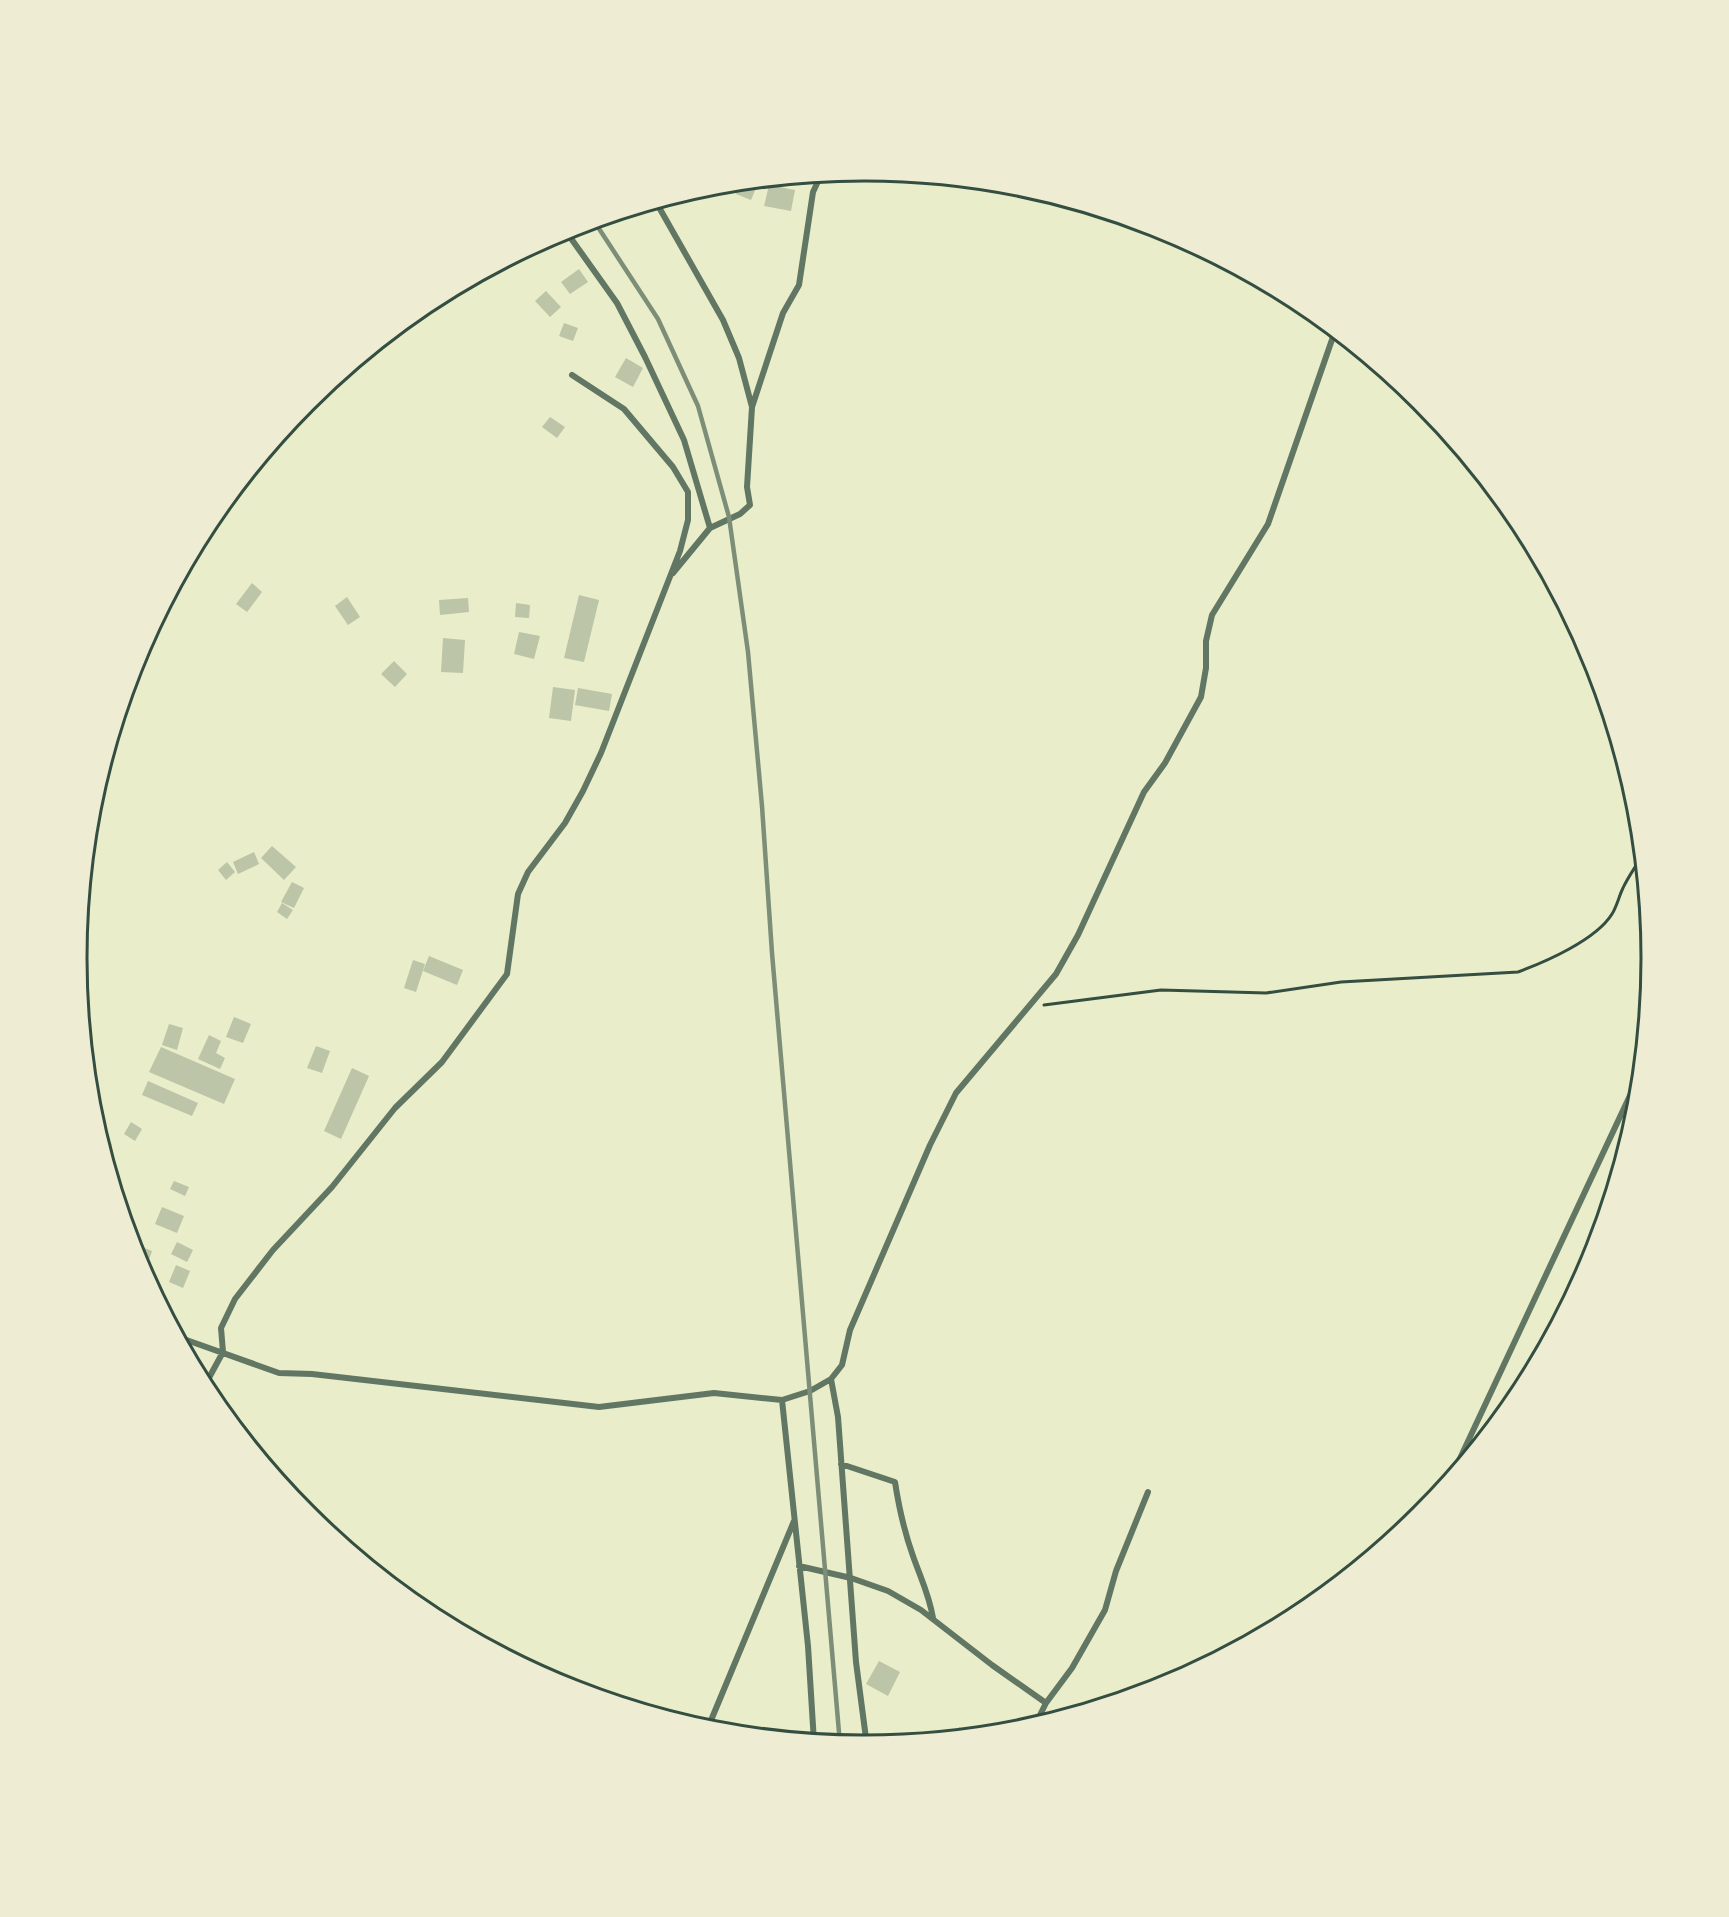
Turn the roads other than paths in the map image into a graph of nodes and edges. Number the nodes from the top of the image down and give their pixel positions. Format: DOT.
graph roads {
  1 [pos="817,183"];
  2 [pos="659,208"];
  3 [pos="571,238"];
  4 [pos="1332,338"];
  5 [pos="572,375"];
  6 [pos="752,407"];
  7 [pos="710,528"];
  8 [pos="670,575"];
  9 [pos="1629,1098"];
  10 [pos="187,1340"];
  11 [pos="223,1352"];
  12 [pos="210,1377"];
  13 [pos="831,1379"];
  14 [pos="782,1400"];
  15 [pos="1461,1457"];
  16 [pos="841,1464"];
  17 [pos="1148,1492"];
  18 [pos="795,1517"];
  19 [pos="799,1566"];
  20 [pos="851,1578"];
  21 [pos="933,1619"];
  22 [pos="1047,1703"];
  23 [pos="1040,1716"];
  24 [pos="711,1721"];
  25 [pos="813,1734"];
  26 [pos="866,1736"];
  1 -- 6 [label="street"];
  2 -- 6 [label="street"];
  3 -- 7 [label="street"];
  4 -- 13 [label="street"];
  5 -- 8 [label="street"];
  6 -- 7 [label="street"];
  7 -- 8 [label="street"];
  8 -- 11 [label="street"];
  9 -- 15 [label="street"];
  10 -- 11 [label="street"];
  11 -- 12 [label="street"];
  11 -- 14 [label="street"];
  13 -- 14 [label="street"];
  13 -- 16 [label="street"];
  14 -- 18 [label="street"];
  16 -- 20 [label="street"];
  16 -- 21 [label="street"];
  17 -- 22 [label="street"];
  18 -- 19 [label="street"];
  18 -- 24 [label="street"];
  19 -- 20 [label="street"];
  19 -- 25 [label="street"];
  20 -- 21 [label="street"];
  20 -- 26 [label="street"];
  21 -- 22 [label="street"];
  22 -- 23 [label="street"];
}
